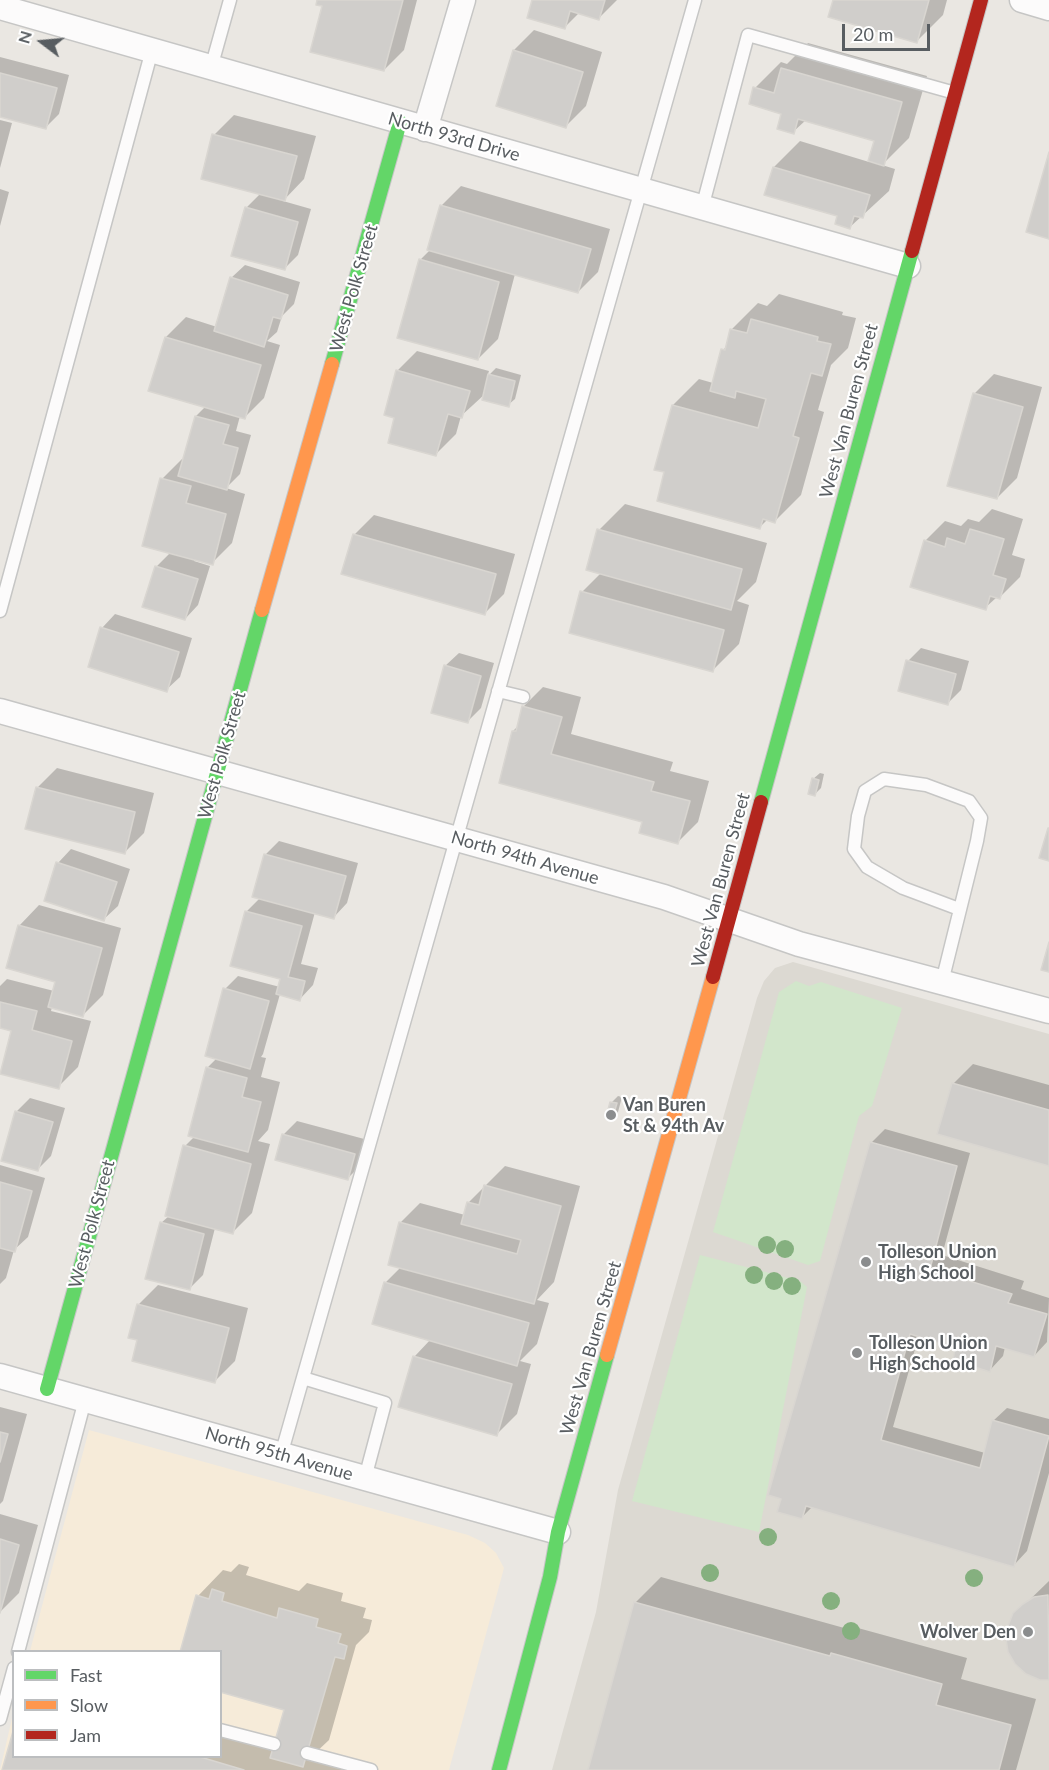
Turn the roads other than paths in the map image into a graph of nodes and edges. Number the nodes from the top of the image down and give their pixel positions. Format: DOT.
graph roads {
  1 [pos="230,0"];
  2 [pos="463,0"];
  3 [pos="695,0"];
  4 [pos="981,0"];
  5 [pos="1022,0"];
  6 [pos="0,7"];
  7 [pos="1049,8"];
  8 [pos="152,50"];
  9 [pos="211,68"];
  10 [pos="956,94"];
  11 [pos="400,122"];
  12 [pos="425,129"];
  13 [pos="641,190"];
  14 [pos="702,208"];
  15 [pos="908,266"];
  16 [pos="0,611"];
  17 [pos="498,691"];
  18 [pos="523,697"];
  19 [pos="0,711"];
  20 [pos="217,771"];
  21 [pos="457,839"];
  22 [pos="960,909"];
  23 [pos="728,920"];
  24 [pos="942,982"];
  25 [pos="1049,1011"];
  26 [pos="0,1376"];
  27 [pos="303,1378"];
  28 [pos="47,1389"];
  29 [pos="85,1400"];
  30 [pos="282,1455"];
  31 [pos="365,1478"];
  32 [pos="558,1532"];
  33 [pos="19,1650"];
  34 [pos="12,1675"];
  35 [pos="0,1719"];
  36 [pos="222,1731"];
  37 [pos="274,1744"];
  38 [pos="308,1753"];
  39 [pos="371,1770"];
  40 [pos="499,1770"];
  1 -- 9 [label="lane"];
  2 -- 12 [label="street"];
  3 -- 13 [label="lane"];
  4 -- 10 [label="main road, West Van Buren Street"];
  5 -- 7 [label="street"];
  6 -- 8 [label="street, North 93rd Drive"];
  8 -- 9 [label="street, North 93rd Drive"];
  8 -- 16 [label="lane"];
  9 -- 11 [label="street, North 93rd Drive"];
  10 -- 14 [label="lane"];
  10 -- 15 [label="main road, West Van Buren Street"];
  11 -- 12 [label="street, North 93rd Drive"];
  11 -- 20 [label="main road, West Polk Street"];
  12 -- 13 [label="street, North 93rd Drive"];
  13 -- 14 [label="street, North 93rd Drive"];
  13 -- 17 [label="lane"];
  14 -- 15 [label="street, North 93rd Drive"];
  15 -- 23 [label="main road, West Van Buren Street"];
  17 -- 18 [label="lane"];
  17 -- 21 [label="lane"];
  19 -- 20 [label="street, North 94th Avenue"];
  20 -- 21 [label="street, North 94th Avenue"];
  20 -- 28 [label="main road, West Polk Street"];
  21 -- 23 [label="street, North 94th Avenue"];
  21 -- 27 [label="lane"];
  22 -- 22 [label="lane"];
  22 -- 24 [label="lane"];
  23 -- 24 [label="street, North 94th Avenue"];
  23 -- 32 [label="main road, West Van Buren Street"];
  24 -- 25 [label="street, North 94th Avenue"];
  26 -- 28 [label="street, North 95th Avenue"];
  27 -- 30 [label="lane"];
  27 -- 31 [label="lane"];
  28 -- 29 [label="street, North 95th Avenue"];
  29 -- 30 [label="street, North 95th Avenue"];
  29 -- 33 [label="lane"];
  30 -- 31 [label="street, North 95th Avenue"];
  31 -- 32 [label="street, North 95th Avenue"];
  32 -- 40 [label="main road, West Van Buren Street"];
  34 -- 35 [label="lane"];
  36 -- 37 [label="lane"];
  38 -- 39 [label="lane"];
}
